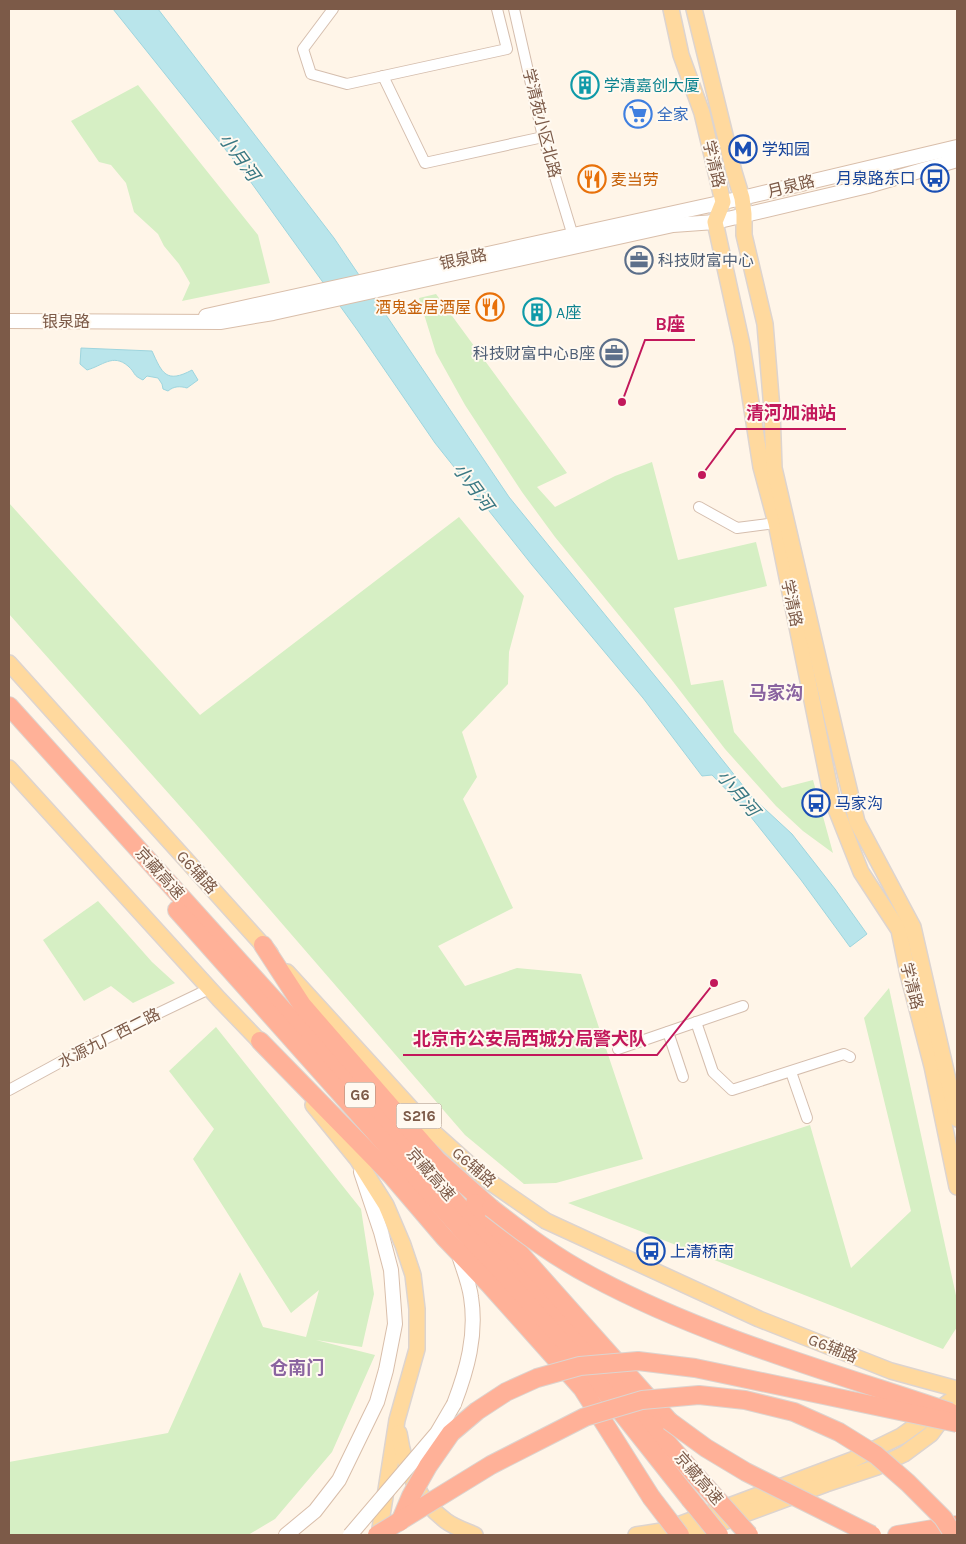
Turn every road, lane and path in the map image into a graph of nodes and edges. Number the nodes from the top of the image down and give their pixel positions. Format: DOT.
graph roads {
  1 [pos="333,9"];
  2 [pos="498,9"];
  3 [pos="514,9"];
  4 [pos="671,9"];
  5 [pos="694,9"];
  6 [pos="383,76"];
  7 [pos="543,137"];
  8 [pos="957,147"];
  9 [pos="957,160"];
  10 [pos="742,198"];
  11 [pos="723,202"];
  12 [pos="744,214"];
  13 [pos="715,222"];
  14 [pos="573,236"];
  15 [pos="393,280"];
  16 [pos="9,321"];
  17 [pos="699,507"];
  18 [pos="776,523"];
  19 [pos="9,663"];
  20 [pos="9,706"];
  21 [pos="9,722"];
  22 [pos="9,768"];
  23 [pos="263,945"];
  24 [pos="209,989"];
  25 [pos="743,1006"];
  26 [pos="696,1022"];
  27 [pos="668,1032"];
  28 [pos="260,1041"];
  29 [pos="618,1049"];
  30 [pos="850,1057"];
  31 [pos="792,1072"];
  32 [pos="683,1077"];
  33 [pos="9,1090"];
  34 [pos="807,1118"];
  35 [pos="957,1119"];
  36 [pos="357,1159"];
  37 [pos="437,1160"];
  38 [pos="957,1187"];
  39 [pos="458,1251"];
  40 [pos="957,1389"];
  41 [pos="957,1396"];
  42 [pos="957,1400"];
  43 [pos="957,1415"];
  44 [pos="397,1420"];
  45 [pos="957,1423"];
  46 [pos="957,1525"];
  47 [pos="286,1535"];
  48 [pos="350,1535"];
  49 [pos="378,1535"];
  50 [pos="396,1535"];
  51 [pos="474,1535"];
  52 [pos="636,1535"];
  53 [pos="680,1535"];
  54 [pos="688,1535"];
  55 [pos="720,1535"];
  56 [pos="749,1535"];
  57 [pos="872,1535"];
  58 [pos="897,1535"];
  59 [pos="954,1535"];
  1 -- 6 [label="street"];
  2 -- 6 [label="street"];
  3 -- 7 [label="street, 学清苑小区北路"];
  4 -- 11 [label="main road, 学清路"];
  5 -- 10 [label="main road, 学清路"];
  6 -- 7 [label="street"];
  7 -- 14 [label="street, 学清苑小区北路"];
  8 -- 10 [label="main road, 月泉路"];
  9 -- 12 [label="main road, 月泉路"];
  10 -- 11 [label="main road, 银泉路"];
  10 -- 12 [label="main road, 学清路"];
  11 -- 13 [label="main road, 学清路"];
  11 -- 14 [label="main road, 银泉路"];
  12 -- 13 [label="main road, 月泉路"];
  12 -- 35 [label="main road, 学清路"];
  13 -- 15 [label="main road, 银泉路"];
  13 -- 18 [label="main road, 学清路"];
  14 -- 15 [label="main road, 银泉路"];
  15 -- 16 [label="main road, 银泉路"];
  17 -- 18 [label="street"];
  18 -- 38 [label="main road, 学清路"];
  19 -- 23 [label="main road, G6辅路 / S216"];
  20 -- 56 [label="highway, 京藏高速 / G6, bridge"];
  21 -- 55 [label="highway, 京藏高速 / G6, bridge"];
  22 -- 24 [label="main road"];
  23 -- 37 [label="highway"];
  23 -- 40 [label="main road, G6辅路 / S216"];
  24 -- 28 [label="main road"];
  24 -- 33 [label="street, 水源九厂西二路"];
  25 -- 26 [label="street"];
  26 -- 27 [label="street"];
  26 -- 31 [label="street"];
  27 -- 29 [label="street"];
  27 -- 32 [label="street"];
  28 -- 36 [label="main road"];
  28 -- 39 [label="highway"];
  30 -- 31 [label="street"];
  31 -- 34 [label="street"];
  36 -- 44 [label="main road"];
  36 -- 47 [label="main road"];
  37 -- 43 [label="highway, bridge"];
  37 -- 57 [label="highway, bridge"];
  39 -- 48 [label="main road, bridge"];
  39 -- 53 [label="highway, bridge"];
  41 -- 52 [label="main road"];
  42 -- 54 [label="main road"];
  44 -- 49 [label="main road"];
  44 -- 51 [label="main road"];
  45 -- 50 [label="highway, bridge"];
  46 -- 58 [label="highway"];
  49 -- 59 [label="highway, bridge"];
}
